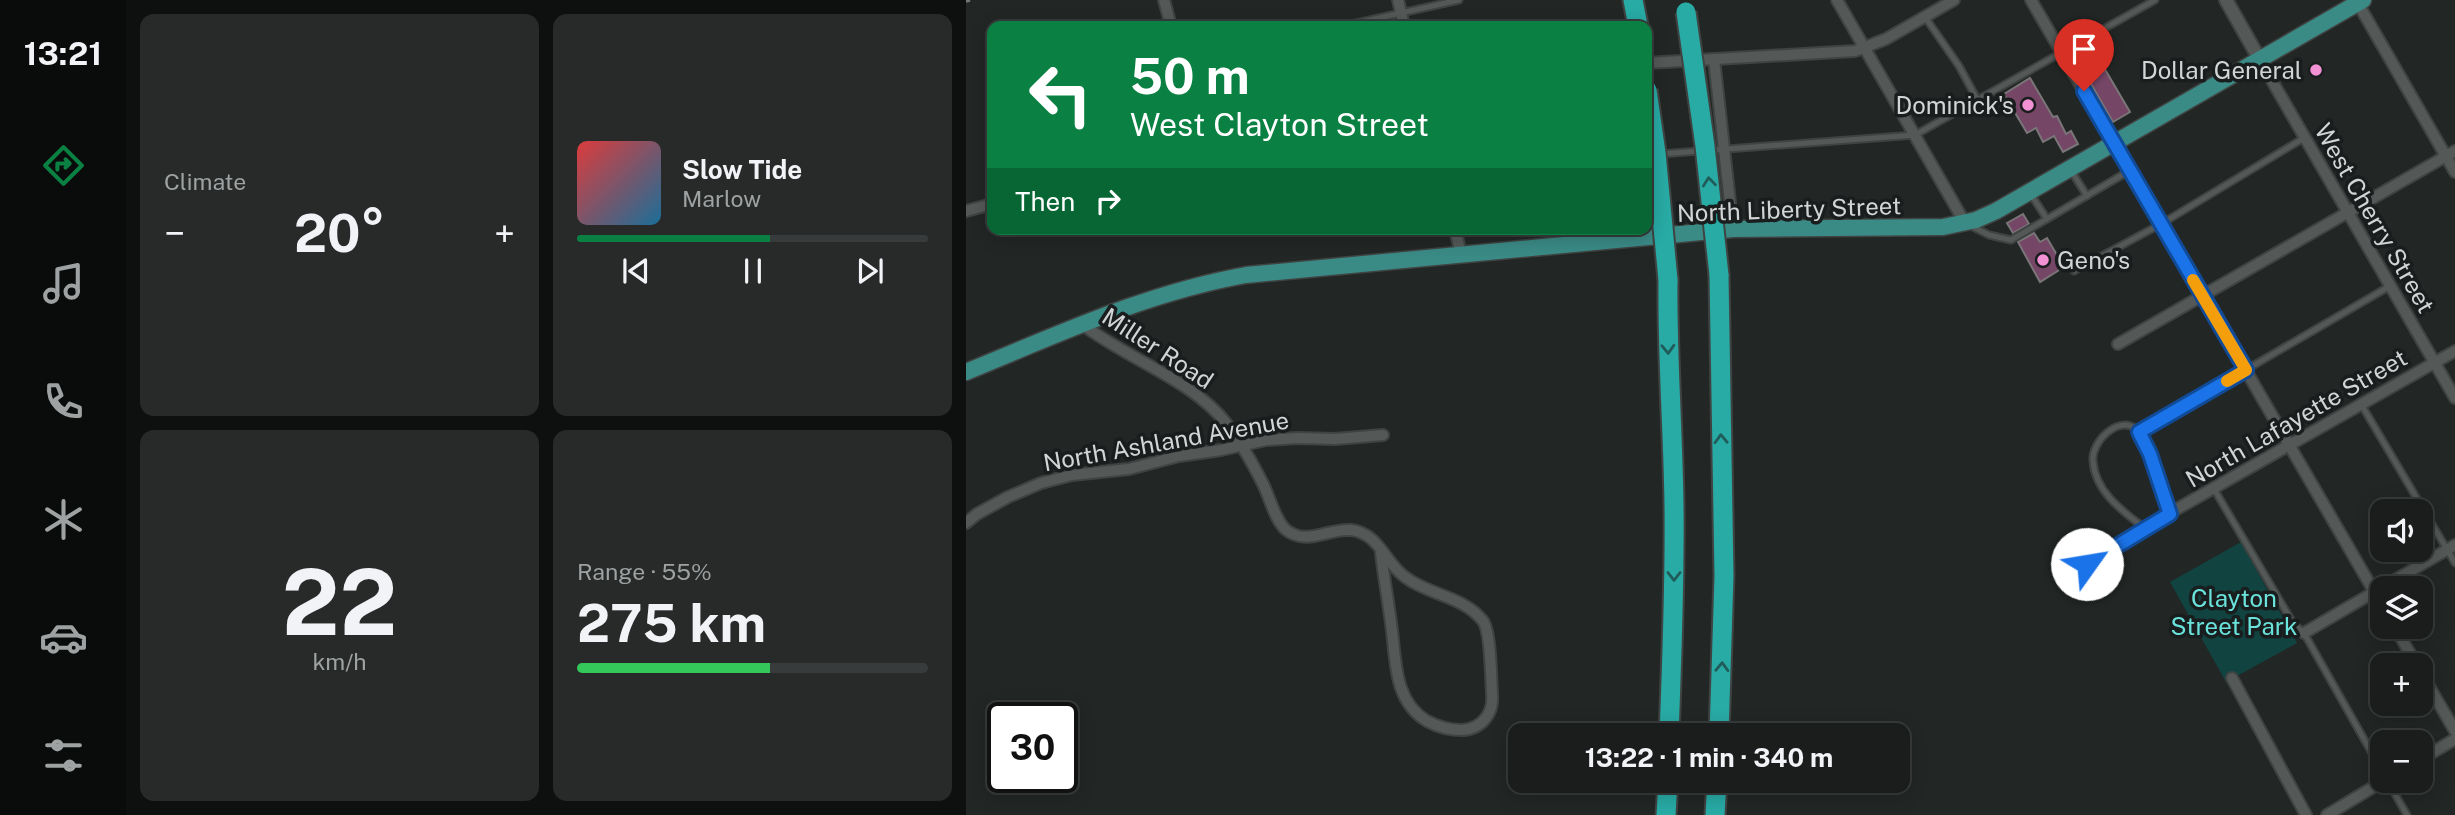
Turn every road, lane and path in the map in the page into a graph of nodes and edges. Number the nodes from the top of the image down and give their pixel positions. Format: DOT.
graph roads {
  1 [pos="1164,0"];
  2 [pos="1398,0"];
  3 [pos="1459,0"];
  4 [pos="1837,0"];
  5 [pos="1954,0"];
  6 [pos="2031,0"];
  7 [pos="2155,0"];
  8 [pos="2226,0"];
  9 [pos="2359,1"];
  10 [pos="1685,6"];
  11 [pos="1401,12"];
  12 [pos="1926,17"];
  13 [pos="1170,21"];
  14 [pos="1364,21"];
  15 [pos="1403,21"];
  16 [pos="1865,49"];
  17 [pos="2061,52"];
  18 [pos="1714,59"];
  19 [pos="2260,60"];
  20 [pos="1652,63"];
  21 [pos="1978,101"];
  22 [pos="1652,125"];
  23 [pos="1915,135"];
  24 [pos="2304,138"];
  25 [pos="2114,144"];
  26 [pos="1724,148"];
  27 [pos="2450,154"];
  28 [pos="1652,155"];
  29 [pos="2070,169"];
  30 [pos="2130,170"];
  31 [pos="2455,172"];
  32 [pos="2029,192"];
  33 [pos="2087,196"];
  34 [pos="987,205"];
  35 [pos="966,211"];
  36 [pos="2348,212"];
  37 [pos="2047,219"];
  38 [pos="1965,223"];
  39 [pos="2161,224"];
  40 [pos="1733,229"];
  41 [pos="1456,235"];
  42 [pos="1461,254"];
  43 [pos="2074,271"];
  44 [pos="2390,286"];
  45 [pos="2203,296"];
  46 [pos="1082,324"];
  47 [pos="2118,344"];
  48 [pos="2455,351"];
  49 [pos="2435,363"];
  50 [pos="2246,370"];
  51 [pos="966,372"];
  52 [pos="2455,398"];
  53 [pos="2361,404"];
  54 [pos="2139,432"];
  55 [pos="1383,435"];
  56 [pos="2289,445"];
  57 [pos="1241,446"];
  58 [pos="2214,489"];
  59 [pos="2170,514"];
  60 [pos="966,523"];
  61 [pos="2144,528"];
  62 [pos="2451,548"];
  63 [pos="1381,552"];
  64 [pos="2455,563"];
  65 [pos="2087,564"];
  66 [pos="2402,576"];
  67 [pos="2370,585"];
  68 [pos="2370,594"];
  69 [pos="2304,633"];
  70 [pos="2232,678"];
  71 [pos="2433,693"];
  72 [pos="1669,723"];
  73 [pos="1719,723"];
  74 [pos="2455,731"];
  75 [pos="2455,739"];
  76 [pos="2370,750"];
  77 [pos="2433,752"];
  78 [pos="2370,789"];
  79 [pos="1667,793"];
  80 [pos="1716,793"];
  81 [pos="2394,793"];
  82 [pos="1666,815"];
  83 [pos="1715,815"];
  84 [pos="2306,815"];
  85 [pos="2327,815"];
  86 [pos="2407,815"];
  1 -- 13 [label="street"];
  2 -- 11 [label="street"];
  3 -- 11 [label="lane"];
  4 -- 16 [label="street"];
  5 -- 12 [label="street"];
  6 -- 17 [label="street"];
  7 -- 17 [label="lane"];
  8 -- 19 [label="street"];
  9 -- 19 [label="main road, North Liberty Street"];
  9 -- 27 [label="street"];
  73 -- 10 [label="highway, one-way, bridge"];
  11 -- 14 [label="lane"];
  11 -- 15 [label="street"];
  12 -- 16 [label="street"];
  12 -- 21 [label="lane"];
  16 -- 18 [label="street"];
  16 -- 23 [label="street"];
  17 -- 21 [label="lane"];
  17 -- 25 [label="street"];
  18 -- 20 [label="street"];
  18 -- 26 [label="street"];
  19 -- 24 [label="street, West Cherry Street"];
  19 -- 25 [label="main road, North Liberty Street"];
  21 -- 23 [label="lane"];
  22 -- 72 [label="highway, one-way, bridge"];
  23 -- 26 [label="lane"];
  23 -- 38 [label="street"];
  24 -- 36 [label="street, West Cherry Street"];
  24 -- 39 [label="lane"];
  25 -- 29 [label="main road, North Liberty Street"];
  25 -- 30 [label="street"];
  26 -- 28 [label="lane"];
  26 -- 40 [label="street"];
  27 -- 31 [label="street"];
  27 -- 36 [label="street"];
  29 -- 32 [label="main road, North Liberty Street"];
  29 -- 33 [label="lane"];
  30 -- 33 [label="lane"];
  30 -- 39 [label="street"];
  32 -- 37 [label="lane"];
  32 -- 38 [label="main road, North Liberty Street"];
  33 -- 37 [label="lane"];
  34 -- 35 [label="street"];
  36 -- 44 [label="street, West Cherry Street"];
  36 -- 45 [label="street"];
  37 -- 38 [label="lane"];
  38 -- 40 [label="main road, North Liberty Street"];
  39 -- 43 [label="lane"];
  39 -- 45 [label="street"];
  40 -- 42 [label="main road, North Liberty Street"];
  41 -- 42 [label="street"];
  42 -- 46 [label="main road, North Liberty Street"];
  44 -- 49 [label="street, West Cherry Street"];
  44 -- 50 [label="lane"];
  45 -- 47 [label="street"];
  45 -- 50 [label="street"];
  46 -- 51 [label="main road, North Liberty Street"];
  46 -- 57 [label="street, Miller Road"];
  48 -- 49 [label="street, North Lafayette Street"];
  49 -- 52 [label="street, West Cherry Street"];
  49 -- 53 [label="street, North Lafayette Street"];
  50 -- 54 [label="lane"];
  50 -- 56 [label="street"];
  53 -- 56 [label="street, North Lafayette Street"];
  53 -- 62 [label="lane"];
  54 -- 59 [label="lane"];
  54 -- 61 [label="lane"];
  55 -- 57 [label="street, North Ashland Avenue"];
  56 -- 58 [label="street, North Lafayette Street"];
  56 -- 67 [label="street"];
  57 -- 60 [label="street, North Ashland Avenue"];
  57 -- 63 [label="street, Miller Road"];
  58 -- 59 [label="street, North Lafayette Street"];
  58 -- 69 [label="lane"];
  59 -- 61 [label="street, North Lafayette Street"];
  61 -- 65 [label="street, North Lafayette Street"];
  62 -- 64 [label="lane"];
  62 -- 66 [label="street"];
  63 -- 63 [label="street, Miller Road"];
  68 -- 69 [label="street"];
  69 -- 76 [label="lane"];
  70 -- 84 [label="street"];
  71 -- 74 [label="street"];
  75 -- 77 [label="street"];
  78 -- 85 [label="street"];
  79 -- 82 [label="highway"];
  80 -- 83 [label="highway"];
  81 -- 86 [label="lane"];
}
